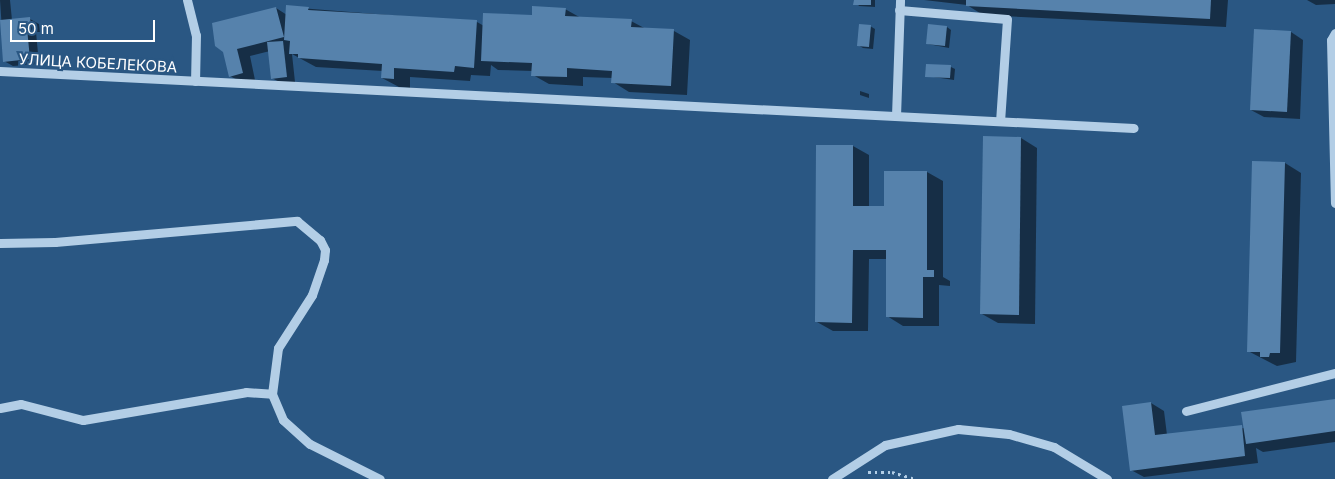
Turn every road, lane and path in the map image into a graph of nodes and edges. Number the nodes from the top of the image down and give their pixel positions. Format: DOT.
graph roads {
  1 [pos="187,0"];
  2 [pos="900,0"];
  3 [pos="899,10"];
  4 [pos="1335,33"];
  5 [pos="0,71"];
  6 [pos="195,81"];
  7 [pos="896,116"];
  8 [pos="1000,121"];
  9 [pos="1134,128"];
  10 [pos="1335,203"];
  11 [pos="0,243"];
  12 [pos="1335,373"];
  13 [pos="272,394"];
  14 [pos="0,408"];
  15 [pos="1186,411"];
  16 [pos="865,472"];
  17 [pos="380,479"];
  18 [pos="832,479"];
  19 [pos="915,479"];
  20 [pos="1106,479"];
  1 -- 6 [label="street"];
  2 -- 3 [label="street"];
  3 -- 7 [label="street"];
  3 -- 8 [label="street"];
  4 -- 10 [label="street"];
  5 -- 6 [label="street, УЛИЦА КОБЕЛЕКОВА"];
  6 -- 7 [label="street, УЛИЦА КОБЕЛЕКОВА"];
  7 -- 8 [label="street, УЛИЦА КОБЕЛЕКОВА"];
  8 -- 9 [label="street, УЛИЦА КОБЕЛЕКОВА"];
  11 -- 13 [label="street"];
  12 -- 15 [label="street"];
  13 -- 14 [label="street"];
  13 -- 17 [label="street"];
  16 -- 19 [label="path"];
  18 -- 20 [label="street"];
}
